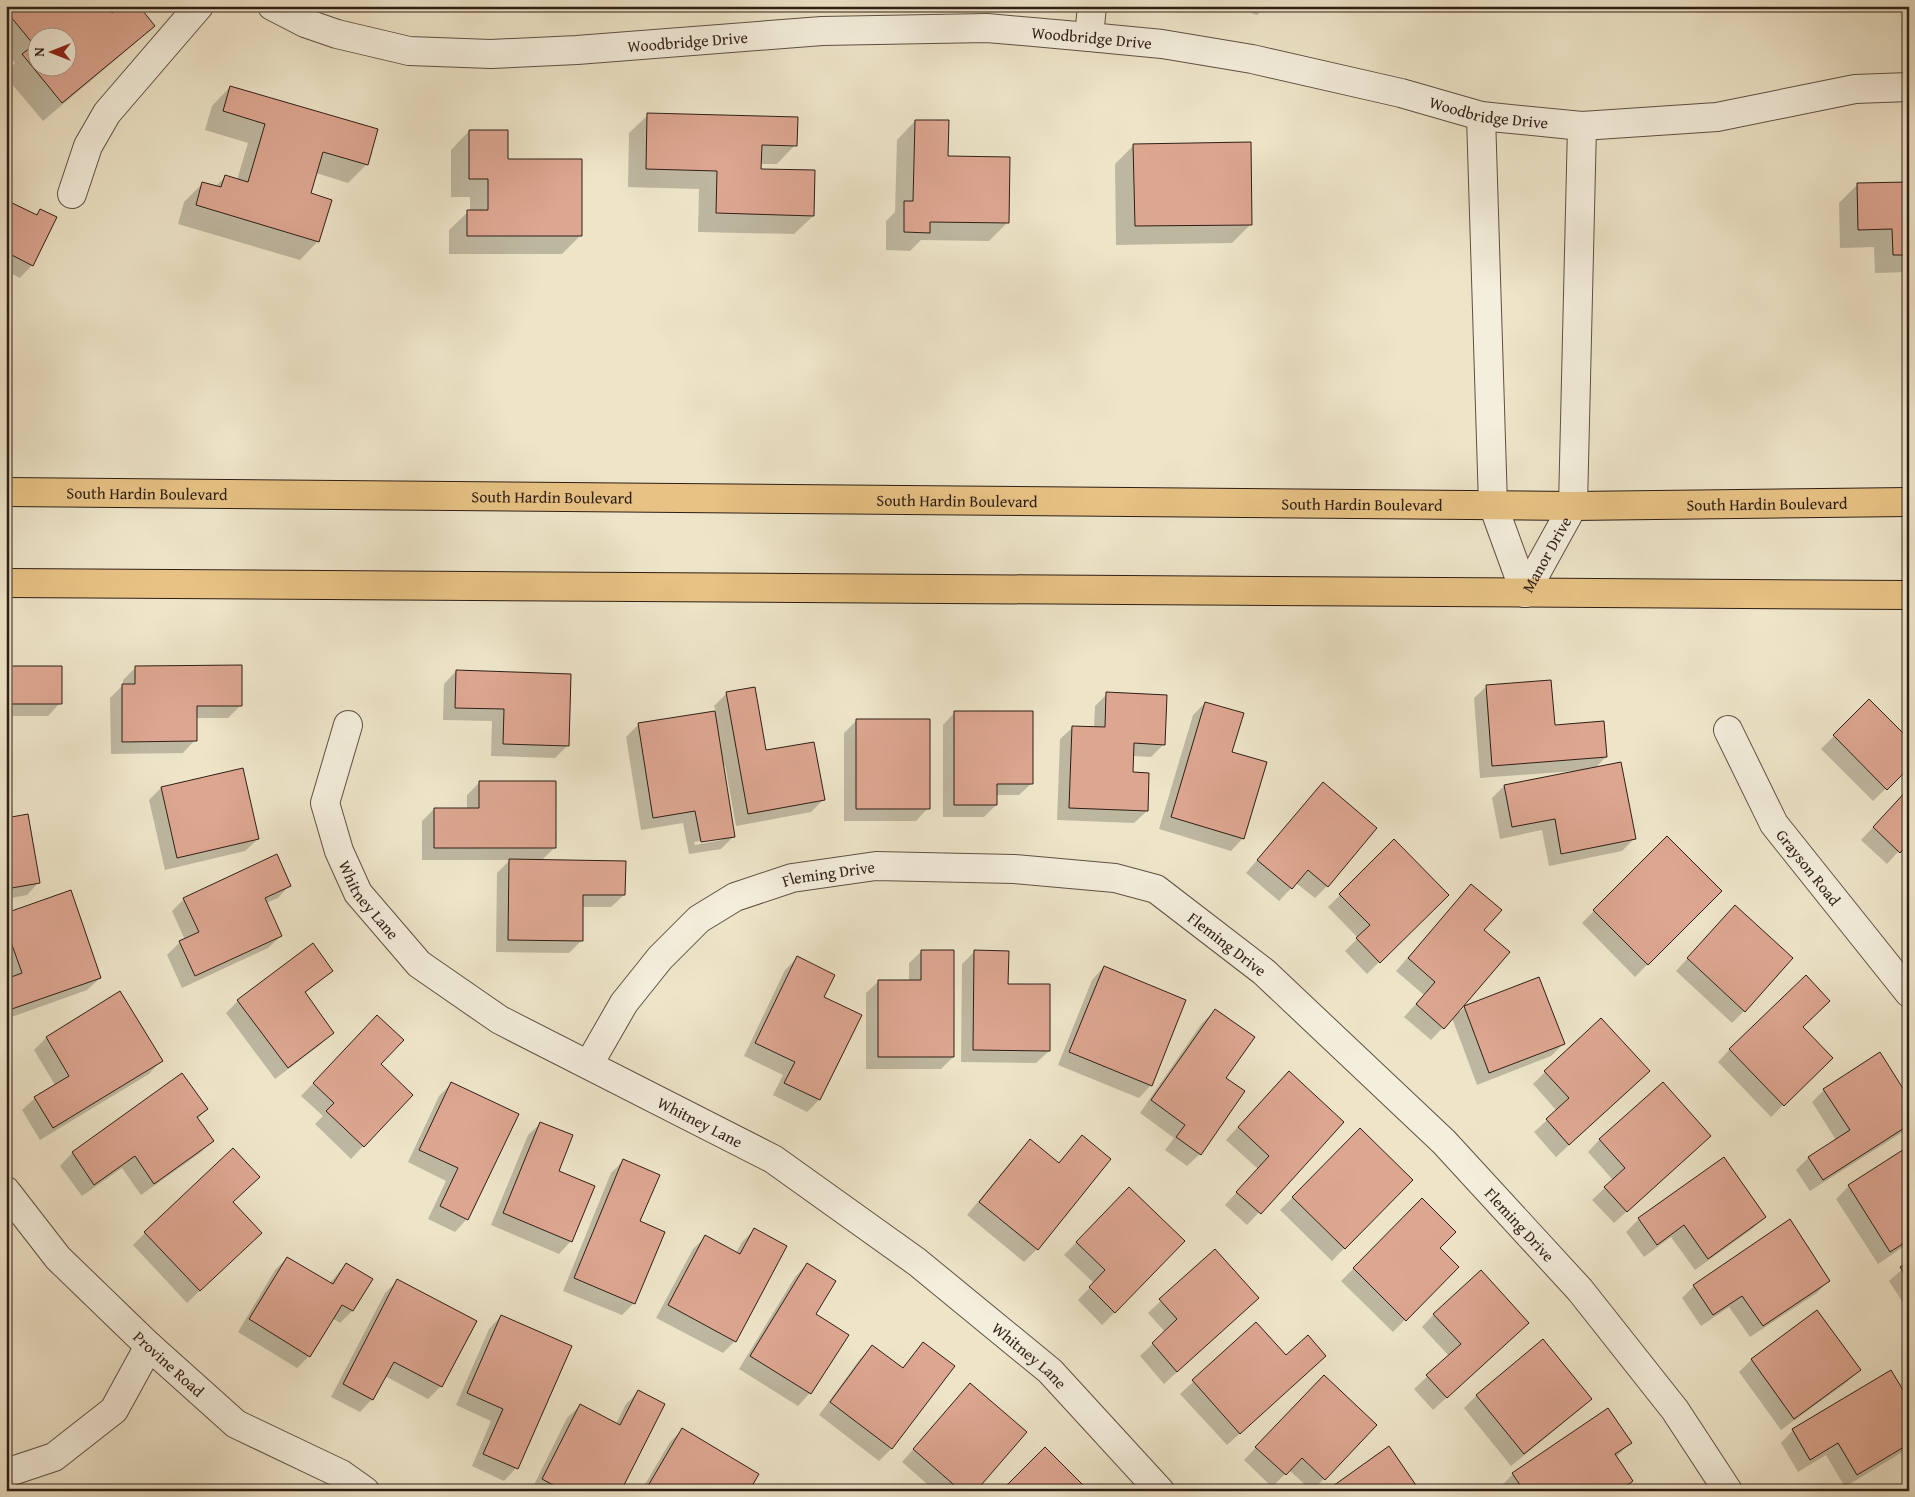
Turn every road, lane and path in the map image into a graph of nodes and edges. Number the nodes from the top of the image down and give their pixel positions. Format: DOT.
graph roads {
  1 [pos="199,6"];
  2 [pos="272,6"];
  3 [pos="1092,6"];
  4 [pos="1089,37"];
  5 [pos="1909,87"];
  6 [pos="1481,116"];
  7 [pos="1582,126"];
  8 [pos="72,194"];
  9 [pos="6,492"];
  10 [pos="1909,502"];
  11 [pos="1493,505"];
  12 [pos="1572,506"];
  13 [pos="6,583"];
  14 [pos="1525,593"];
  15 [pos="1909,596"];
  16 [pos="348,725"];
  17 [pos="1728,730"];
  18 [pos="1909,993"];
  19 [pos="589,1064"];
  20 [pos="6,1191"];
  21 [pos="150,1346"];
  22 [pos="6,1473"];
  23 [pos="365,1491"];
  24 [pos="1160,1491"];
  25 [pos="1728,1491"];
  1 -- 8 [label="street"];
  2 -- 4 [label="street, Woodbridge Drive"];
  3 -- 4 [label="street"];
  4 -- 6 [label="street, Woodbridge Drive"];
  5 -- 7 [label="street, Woodbridge Drive"];
  6 -- 7 [label="street, Woodbridge Drive"];
  6 -- 11 [label="street, Manor Drive"];
  7 -- 12 [label="street, Manor Drive"];
  9 -- 11 [label="main road, South Hardin Boulevard"];
  10 -- 12 [label="main road, South Hardin Boulevard"];
  11 -- 12 [label="main road, South Hardin Boulevard"];
  11 -- 14 [label="street, Manor Drive"];
  12 -- 14 [label="street, Manor Drive"];
  13 -- 14 [label="main road"];
  14 -- 15 [label="main road"];
  16 -- 19 [label="street, Whitney Lane"];
  17 -- 18 [label="street, Grayson Road"];
  19 -- 24 [label="street, Whitney Lane"];
  19 -- 25 [label="street, Fleming Drive"];
  20 -- 21 [label="street, Provine Road"];
  21 -- 22 [label="street"];
  21 -- 23 [label="street, Provine Road"];
}
